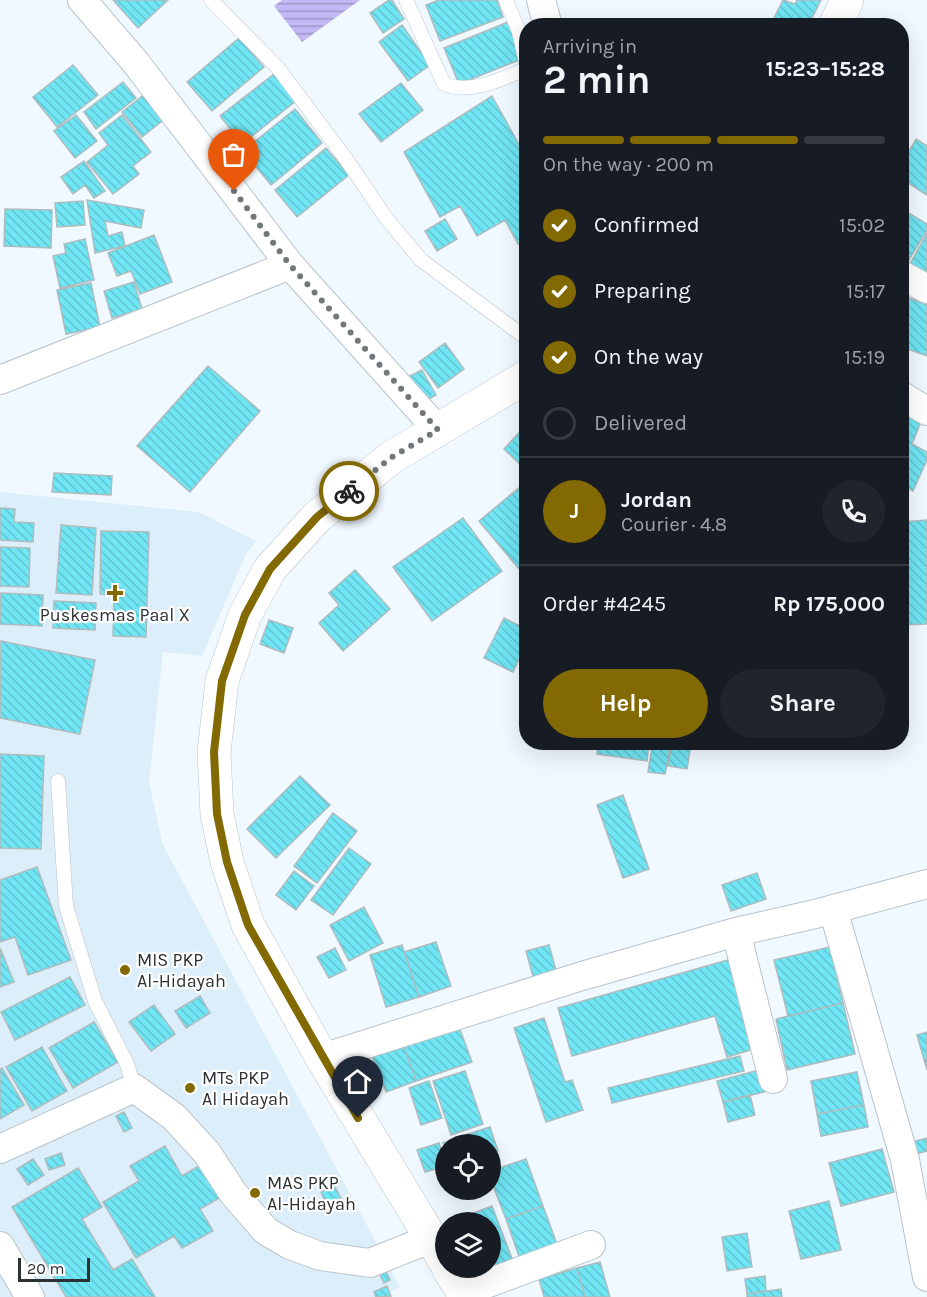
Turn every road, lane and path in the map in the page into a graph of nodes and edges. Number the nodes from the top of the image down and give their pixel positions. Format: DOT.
graph roads {
  1 [pos="82,0"];
  2 [pos="406,0"];
  3 [pos="506,0"];
  4 [pos="541,0"];
  5 [pos="847,0"];
  6 [pos="220,3"];
  7 [pos="546,18"];
  8 [pos="839,18"];
  9 [pos="519,32"];
  10 [pos="519,72"];
  11 [pos="290,265"];
  12 [pos="909,279"];
  13 [pos="927,289"];
  14 [pos="519,333"];
  15 [pos="0,380"];
  16 [pos="519,388"];
  17 [pos="909,400"];
  18 [pos="927,411"];
  19 [pos="438,430"];
  20 [pos="58,781"];
  21 [pos="927,884"];
  22 [pos="833,909"];
  23 [pos="736,932"];
  24 [pos="322,1058"];
  25 [pos="773,1079"];
  26 [pos="134,1088"];
  27 [pos="0,1149"];
  28 [pos="591,1245"];
  29 [pos="0,1246"];
  30 [pos="435,1246"];
  31 [pos="435,1252"];
  32 [pos="927,1277"];
  33 [pos="460,1286"];
  34 [pos="30,1297"];
  1 -- 11 [label="street"];
  2 -- 10 [label="lane"];
  3 -- 9 [label="lane"];
  4 -- 7 [label="street"];
  5 -- 8 [label="highway"];
  6 -- 14 [label="lane"];
  11 -- 15 [label="street"];
  11 -- 19 [label="street"];
  12 -- 13 [label="street"];
  16 -- 19 [label="highway"];
  17 -- 18 [label="street"];
  19 -- 24 [label="highway"];
  20 -- 26 [label="lane"];
  21 -- 22 [label="street"];
  22 -- 23 [label="street"];
  22 -- 32 [label="street"];
  23 -- 24 [label="street"];
  23 -- 25 [label="street"];
  24 -- 30 [label="highway"];
  26 -- 27 [label="street"];
  26 -- 31 [label="street"];
  28 -- 33 [label="street"];
  29 -- 34 [label="street"];
}
